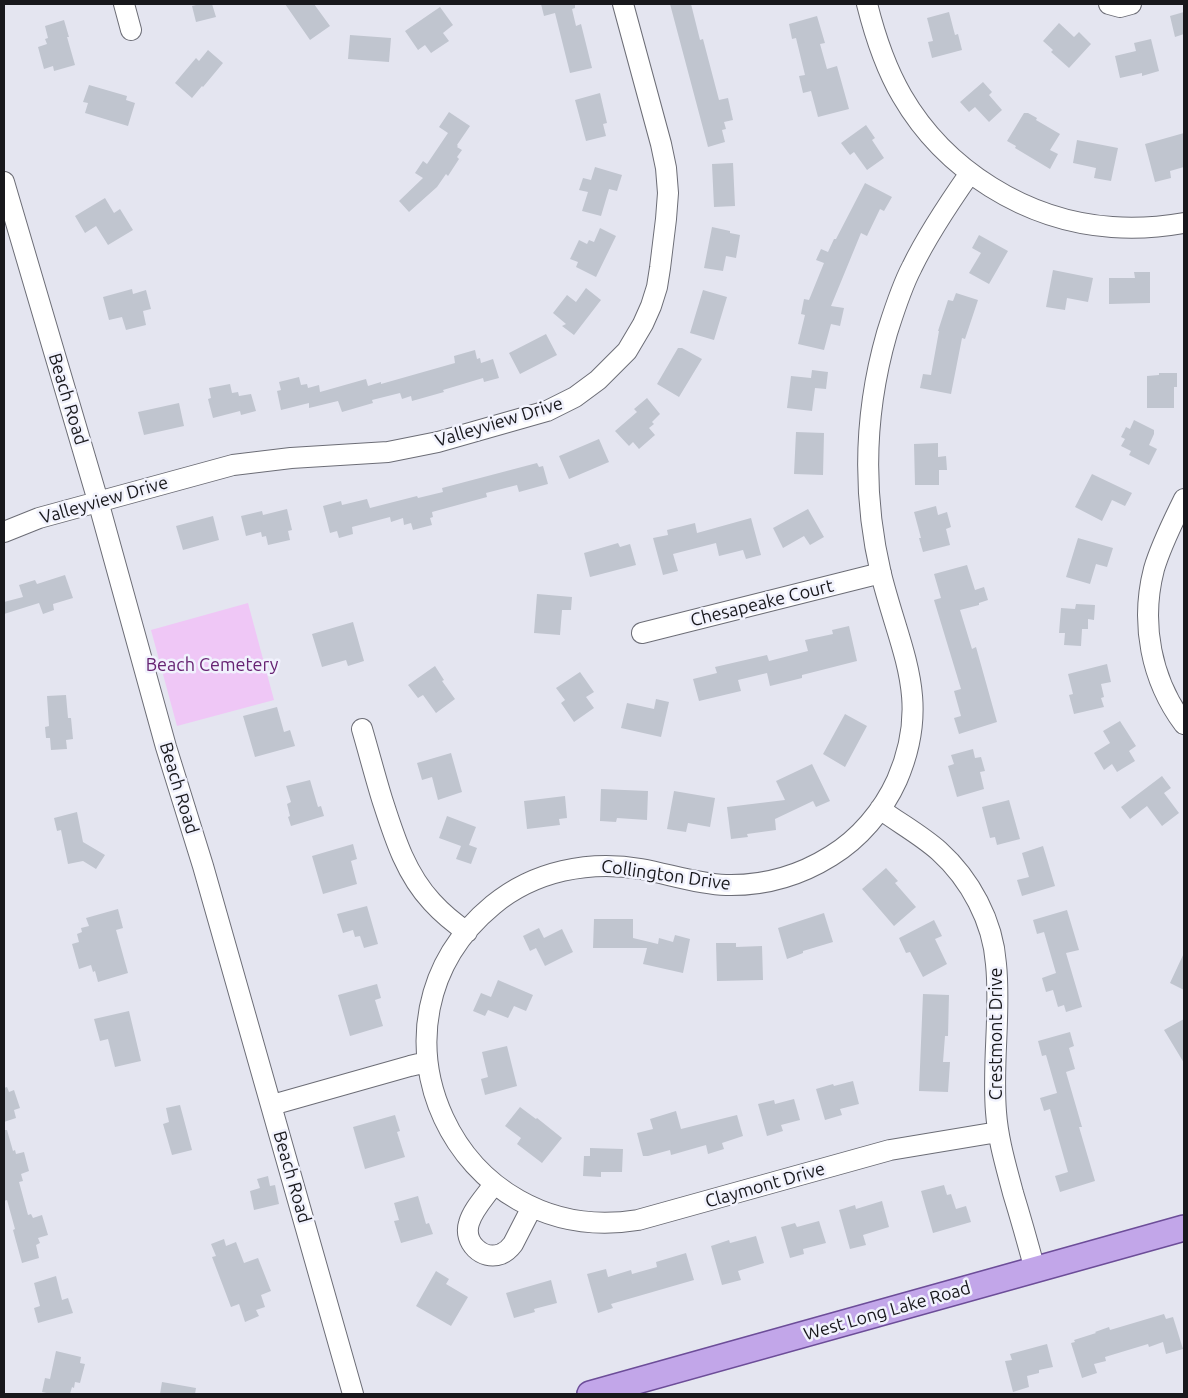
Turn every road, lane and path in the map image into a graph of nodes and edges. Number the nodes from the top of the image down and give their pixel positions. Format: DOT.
graph roads {
  1 [pos="124,4"];
  2 [pos="623,4"];
  3 [pos="867,4"];
  4 [pos="1109,4"];
  5 [pos="1131,4"];
  6 [pos="131,30"];
  7 [pos="970,174"];
  8 [pos="4,182"];
  9 [pos="1184,223"];
  10 [pos="1184,499"];
  11 [pos="98,501"];
  12 [pos="4,532"];
  13 [pos="881,573"];
  14 [pos="642,633"];
  15 [pos="1184,724"];
  16 [pos="362,729"];
  17 [pos="880,808"];
  18 [pos="466,932"];
  19 [pos="427,1062"];
  20 [pos="272,1105"];
  21 [pos="998,1132"];
  22 [pos="494,1184"];
  23 [pos="532,1207"];
  24 [pos="1184,1228"];
  25 [pos="1035,1270"];
  26 [pos="353,1394"];
  27 [pos="590,1394"];
  1 -- 6 [label="street"];
  2 -- 11 [label="street, Valleyview Drive"];
  3 -- 7 [label="street"];
  4 -- 5 [label="street"];
  7 -- 9 [label="street"];
  7 -- 13 [label="street, Collington Drive"];
  8 -- 11 [label="street, Beach Road"];
  10 -- 15 [label="street"];
  11 -- 12 [label="street, Valleyview Drive"];
  11 -- 20 [label="street, Beach Road"];
  13 -- 14 [label="street, Chesapeake Court"];
  13 -- 17 [label="street, Collington Drive"];
  16 -- 18 [label="street"];
  17 -- 18 [label="street, Collington Drive"];
  17 -- 21 [label="street, Crestmont Drive"];
  18 -- 19 [label="street, Collington Drive"];
  19 -- 20 [label="street"];
  19 -- 22 [label="street, Claymont Drive"];
  20 -- 26 [label="street, Beach Road"];
  21 -- 23 [label="street, Claymont Drive"];
  21 -- 25 [label="street, Crestmont Drive"];
  22 -- 23 [label="street, Claymont Drive"];
  22 -- 23 [label="street"];
  24 -- 25 [label="main road, West Long Lake Road"];
  25 -- 27 [label="main road, West Long Lake Road"];
}
